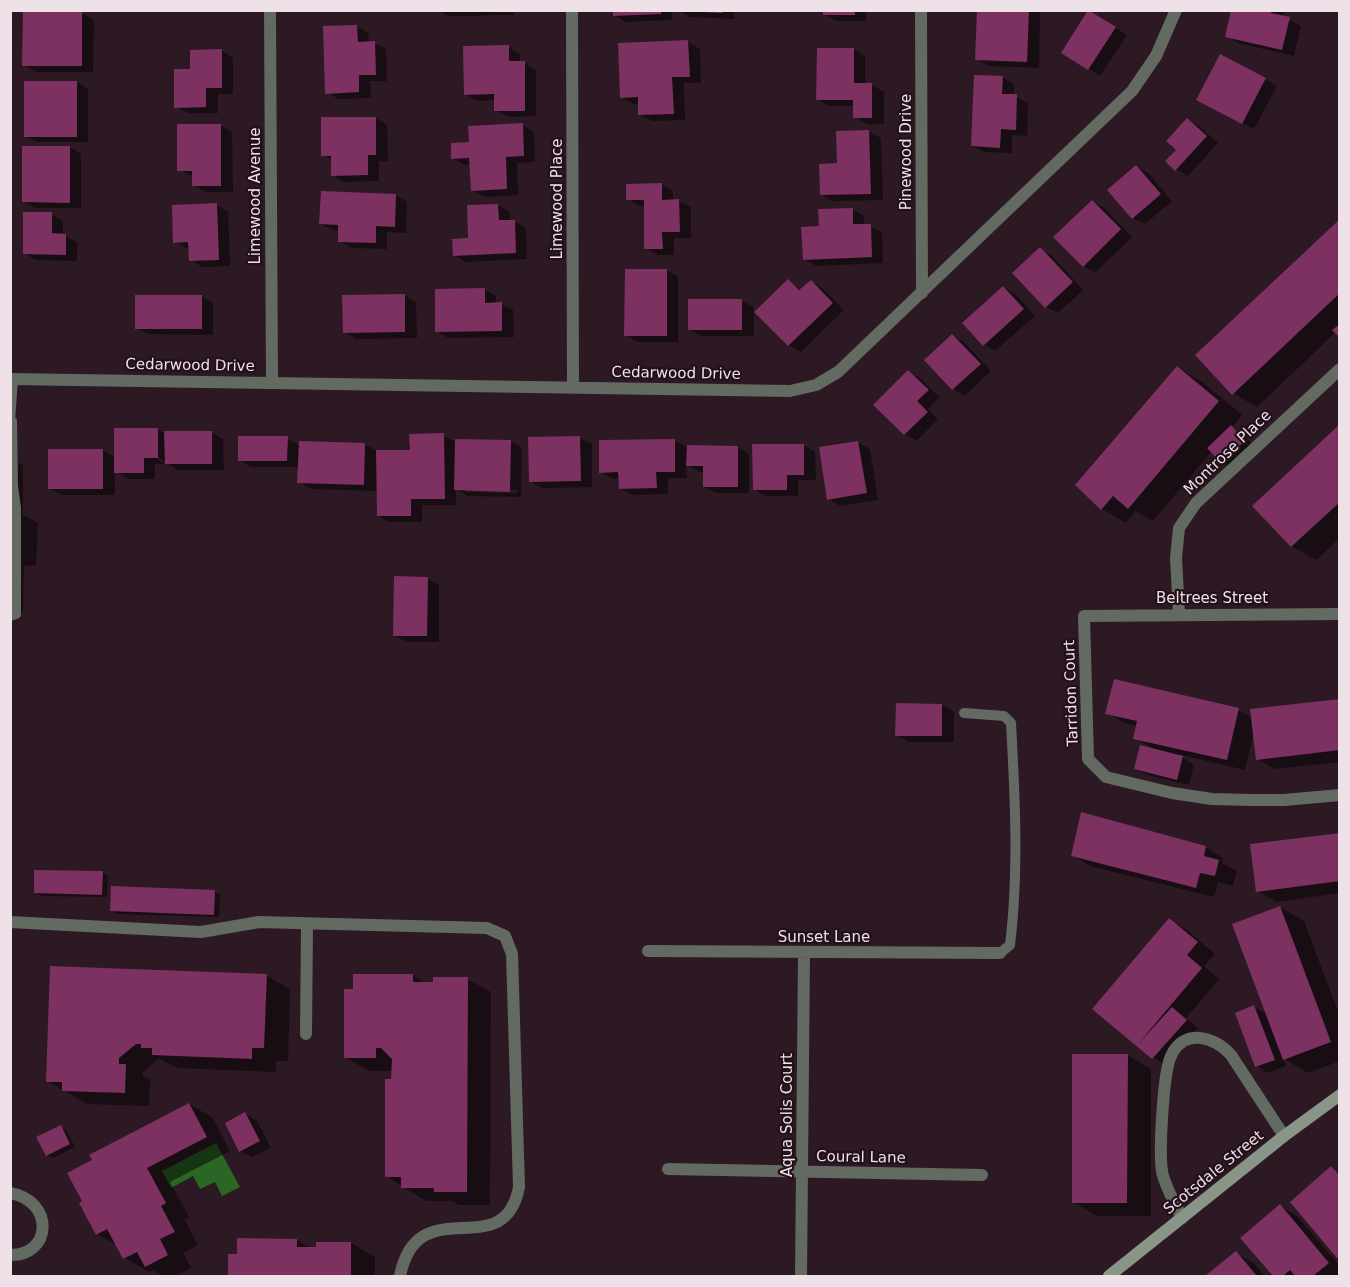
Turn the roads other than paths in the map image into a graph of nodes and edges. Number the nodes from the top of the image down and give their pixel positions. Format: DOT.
graph roads {
  1 [pos="270,10"];
  2 [pos="572,10"];
  3 [pos="921,10"];
  4 [pos="1176,10"];
  5 [pos="922,293"];
  6 [pos="1340,369"];
  7 [pos="12,379"];
  8 [pos="273,382"];
  9 [pos="573,387"];
  10 [pos="11,421"];
  11 [pos="1340,614"];
  12 [pos="1179,615"];
  13 [pos="10,616"];
  14 [pos="1084,616"];
  15 [pos="964,713"];
  16 [pos="1340,795"];
  17 [pos="10,922"];
  18 [pos="307,925"];
  19 [pos="648,951"];
  20 [pos="1000,953"];
  21 [pos="804,954"];
  22 [pos="306,1034"];
  23 [pos="1340,1095"];
  24 [pos="1284,1136"];
  25 [pos="668,1169"];
  26 [pos="803,1172"];
  27 [pos="982,1175"];
  28 [pos="10,1193"];
  29 [pos="1182,1218"];
  30 [pos="10,1255"];
  31 [pos="400,1276"];
  32 [pos="801,1276"];
  33 [pos="1109,1276"];
  1 -- 8 [label="street, Limewood Avenue"];
  2 -- 9 [label="street, Limewood Place"];
  3 -- 5 [label="street, Pinewood Drive"];
  4 -- 5 [label="street, Cedarwood Drive"];
  5 -- 9 [label="street, Cedarwood Drive"];
  6 -- 12 [label="street, Montrose Place"];
  7 -- 8 [label="street, Cedarwood Drive"];
  7 -- 10 [label="lane"];
  8 -- 9 [label="street, Cedarwood Drive"];
  10 -- 13 [label="lane"];
  11 -- 12 [label="street, Beltrees Street"];
  12 -- 14 [label="street, Beltrees Street"];
  14 -- 16 [label="street, Tarridon Court"];
  15 -- 20 [label="lane"];
  17 -- 18 [label="street"];
  18 -- 22 [label="street"];
  18 -- 31 [label="street"];
  19 -- 21 [label="street, Sunset Lane"];
  20 -- 21 [label="street, Sunset Lane"];
  21 -- 26 [label="street, Aqua Solis Court"];
  23 -- 24 [label="street, Scotsdale Street"];
  24 -- 29 [label="street, Scotsdale Street"];
  24 -- 29 [label="street"];
  25 -- 26 [label="street, Coural Lane"];
  26 -- 27 [label="street, Coural Lane"];
  26 -- 32 [label="street, Aqua Solis Court"];
  28 -- 30 [label="street"];
  29 -- 33 [label="street, Scotsdale Street"];
}
